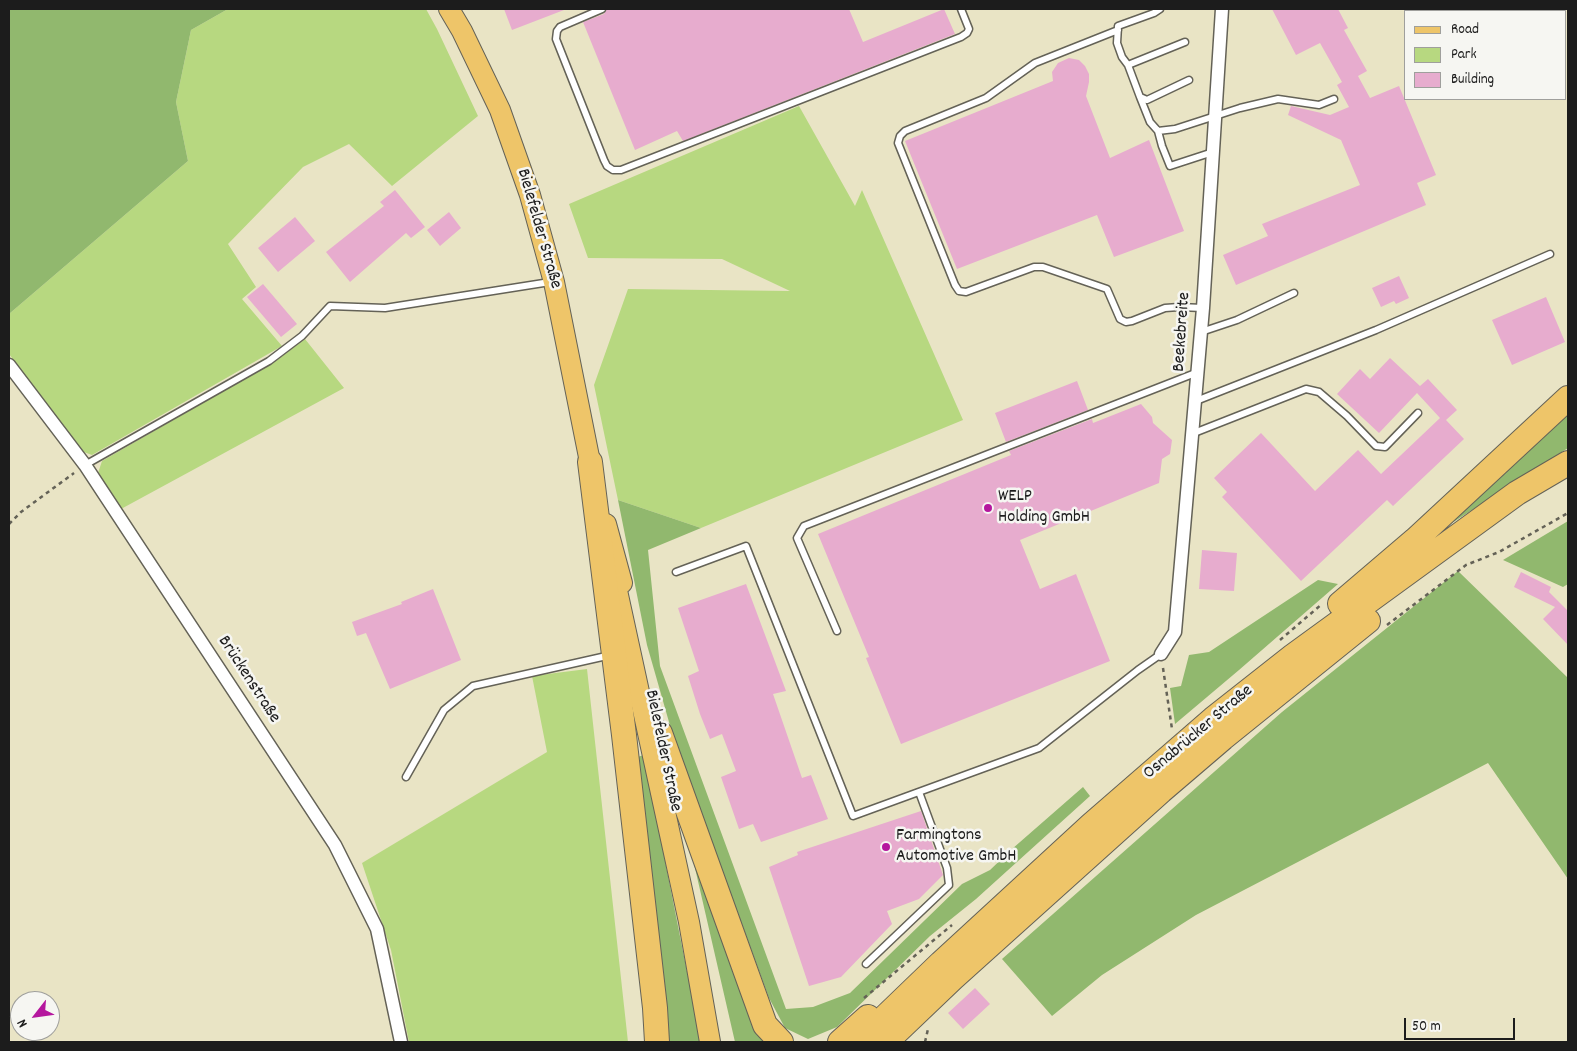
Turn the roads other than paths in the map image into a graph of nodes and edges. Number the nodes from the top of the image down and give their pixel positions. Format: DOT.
graph roads {
  1 [pos="449,9"];
  2 [pos="602,9"];
  3 [pos="961,9"];
  4 [pos="1160,9"];
  5 [pos="1222,9"];
  6 [pos="1118,30"];
  7 [pos="1185,42"];
  8 [pos="1128,65"];
  9 [pos="1189,80"];
  10 [pos="1140,97"];
  11 [pos="1334,99"];
  12 [pos="1215,116"];
  13 [pos="1158,131"];
  14 [pos="1213,152"];
  15 [pos="1550,254"];
  16 [pos="554,282"];
  17 [pos="1294,293"];
  18 [pos="1203,308"];
  19 [pos="1201,332"];
  20 [pos="9,365"];
  21 [pos="1198,372"];
  22 [pos="1568,398"];
  23 [pos="1196,401"];
  24 [pos="1418,413"];
  25 [pos="1194,432"];
  26 [pos="590,462"];
  27 [pos="1568,462"];
  28 [pos="85,465"];
  29 [pos="1568,480"];
  30 [pos="676,572"];
  31 [pos="837,632"];
  32 [pos="614,654"];
  33 [pos="1161,654"];
  34 [pos="1213,719"];
  35 [pos="660,733"];
  36 [pos="406,777"];
  37 [pos="919,792"];
  38 [pos="866,964"];
  39 [pos="903,1000"];
  40 [pos="893,1038"];
  41 [pos="401,1042"];
  42 [pos="657,1042"];
  43 [pos="710,1042"];
  44 [pos="720,1042"];
  45 [pos="781,1042"];
  46 [pos="840,1042"];
  47 [pos="860,1042"];
  1 -- 16 [label="main road, Bielefelder Straße"];
  2 -- 3 [label="lane"];
  4 -- 6 [label="lane"];
  5 -- 12 [label="street, Beekebreite"];
  6 -- 8 [label="lane"];
  6 -- 18 [label="lane"];
  7 -- 8 [label="lane"];
  8 -- 10 [label="lane"];
  9 -- 10 [label="lane"];
  10 -- 13 [label="lane"];
  11 -- 12 [label="lane"];
  12 -- 13 [label="lane"];
  12 -- 14 [label="street, Beekebreite"];
  13 -- 14 [label="lane"];
  14 -- 18 [label="street, Beekebreite"];
  15 -- 23 [label="lane"];
  16 -- 26 [label="main road, Bielefelder Straße"];
  16 -- 28 [label="lane"];
  17 -- 19 [label="lane"];
  18 -- 19 [label="street, Beekebreite"];
  19 -- 21 [label="street, Beekebreite"];
  20 -- 28 [label="street, Brückenstraße"];
  21 -- 23 [label="street, Beekebreite"];
  21 -- 31 [label="lane"];
  22 -- 34 [label="highway"];
  23 -- 25 [label="street, Beekebreite"];
  24 -- 25 [label="lane"];
  25 -- 33 [label="street, Beekebreite"];
  26 -- 32 [label="highway"];
  26 -- 35 [label="main road, Bielefelder Straße"];
  26 -- 43 [label="main road, Bielefelder Straße"];
  27 -- 34 [label="highway, Osnabrücker Straße"];
  28 -- 41 [label="street, Brückenstraße"];
  29 -- 40 [label="highway, Osnabrücker Straße"];
  30 -- 37 [label="lane"];
  32 -- 36 [label="lane"];
  32 -- 42 [label="highway"];
  33 -- 37 [label="lane"];
  34 -- 39 [label="highway, Osnabrücker Straße"];
  35 -- 44 [label="main road, Bielefelder Straße"];
  35 -- 45 [label="highway"];
  37 -- 38 [label="lane"];
  39 -- 46 [label="highway"];
  39 -- 47 [label="highway, Osnabrücker Straße"];
}
